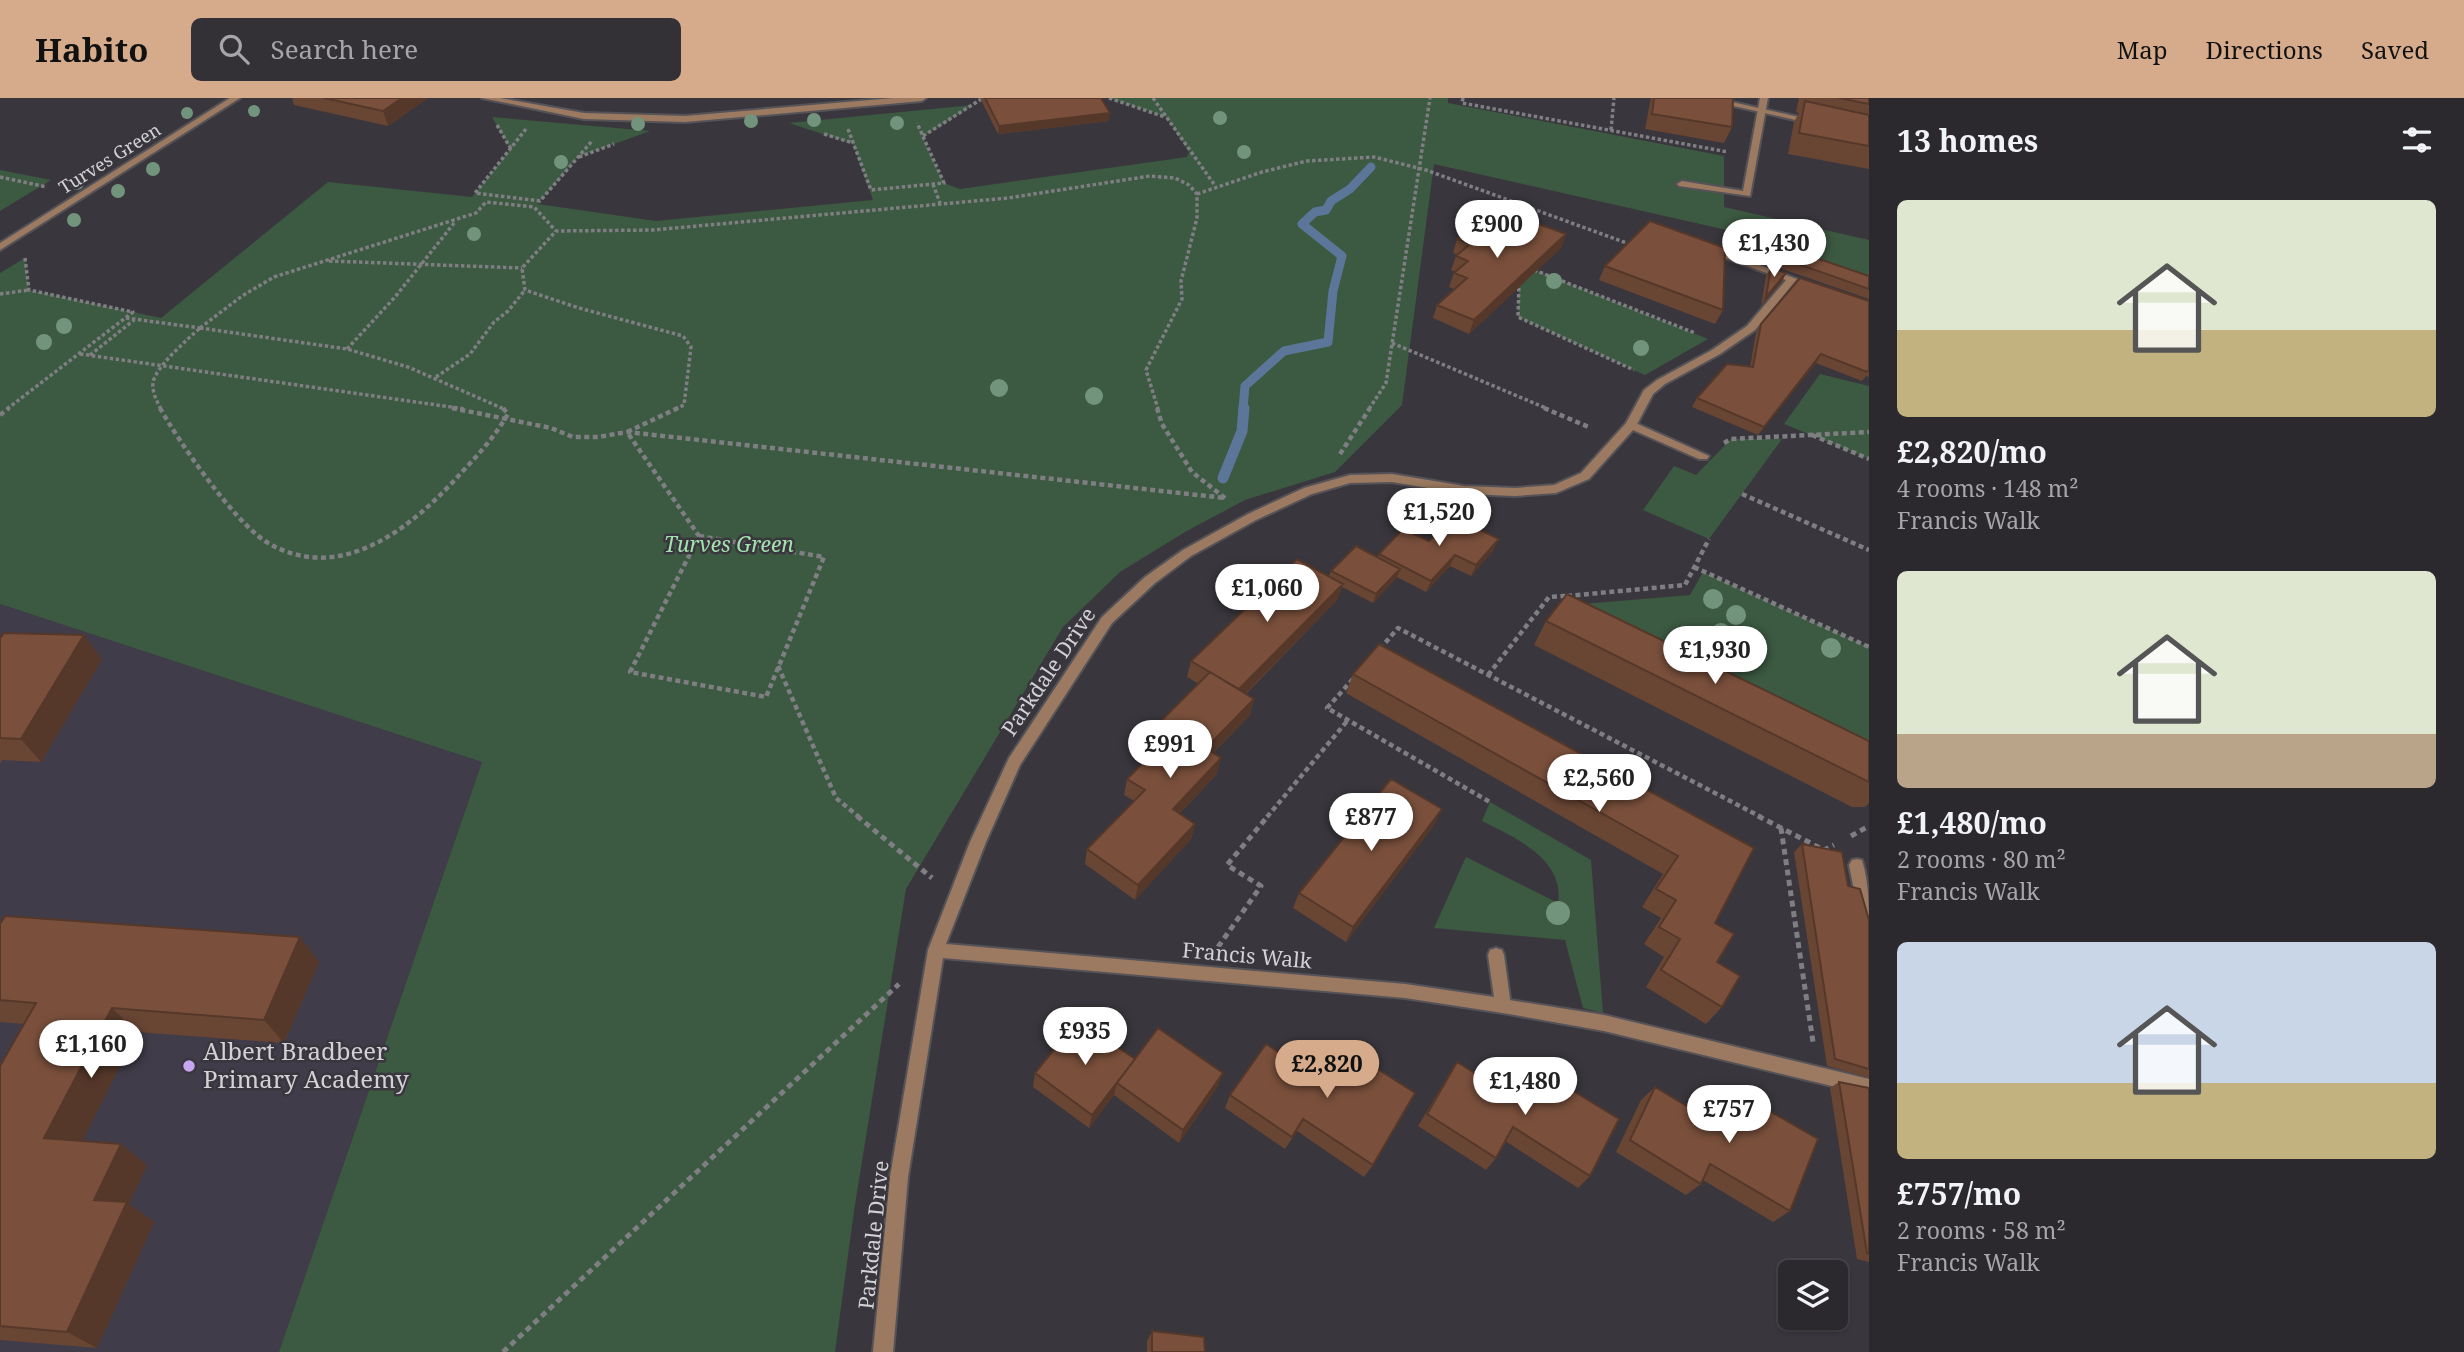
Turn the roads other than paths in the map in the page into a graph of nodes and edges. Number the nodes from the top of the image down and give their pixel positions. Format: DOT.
graph roads {
  1 [pos="236,98"];
  2 [pos="486,98"];
  3 [pos="922,98"];
  4 [pos="1702,98"];
  5 [pos="1765,98"];
  6 [pos="875,100"];
  7 [pos="906,100"];
  8 [pos="1762,111"];
  9 [pos="1829,124"];
  10 [pos="1682,184"];
  11 [pos="1695,244"];
  12 [pos="0,247"];
  13 [pos="1792,279"];
  14 [pos="1805,284"];
  15 [pos="1631,425"];
  16 [pos="1703,456"];
  17 [pos="1857,865"];
  18 [pos="1869,925"];
  19 [pos="936,950"];
  20 [pos="1496,955"];
  21 [pos="1503,1006"];
  22 [pos="1869,1087"];
  23 [pos="883,1352"];
  1 -- 12 [label="street, Turves Green"];
  2 -- 6 [label="street"];
  3 -- 7 [label="street"];
  4 -- 8 [label="street"];
  5 -- 8 [label="street"];
  6 -- 7 [label="street"];
  8 -- 9 [label="street"];
  8 -- 10 [label="street"];
  11 -- 13 [label="street"];
  13 -- 14 [label="street"];
  13 -- 15 [label="street, Parkdale Drive"];
  15 -- 16 [label="street"];
  15 -- 19 [label="street, Parkdale Drive"];
  17 -- 18 [label="street"];
  19 -- 21 [label="street, Francis Walk"];
  19 -- 23 [label="street, Parkdale Drive"];
  20 -- 21 [label="street"];
  21 -- 22 [label="street, Francis Walk"];
}
